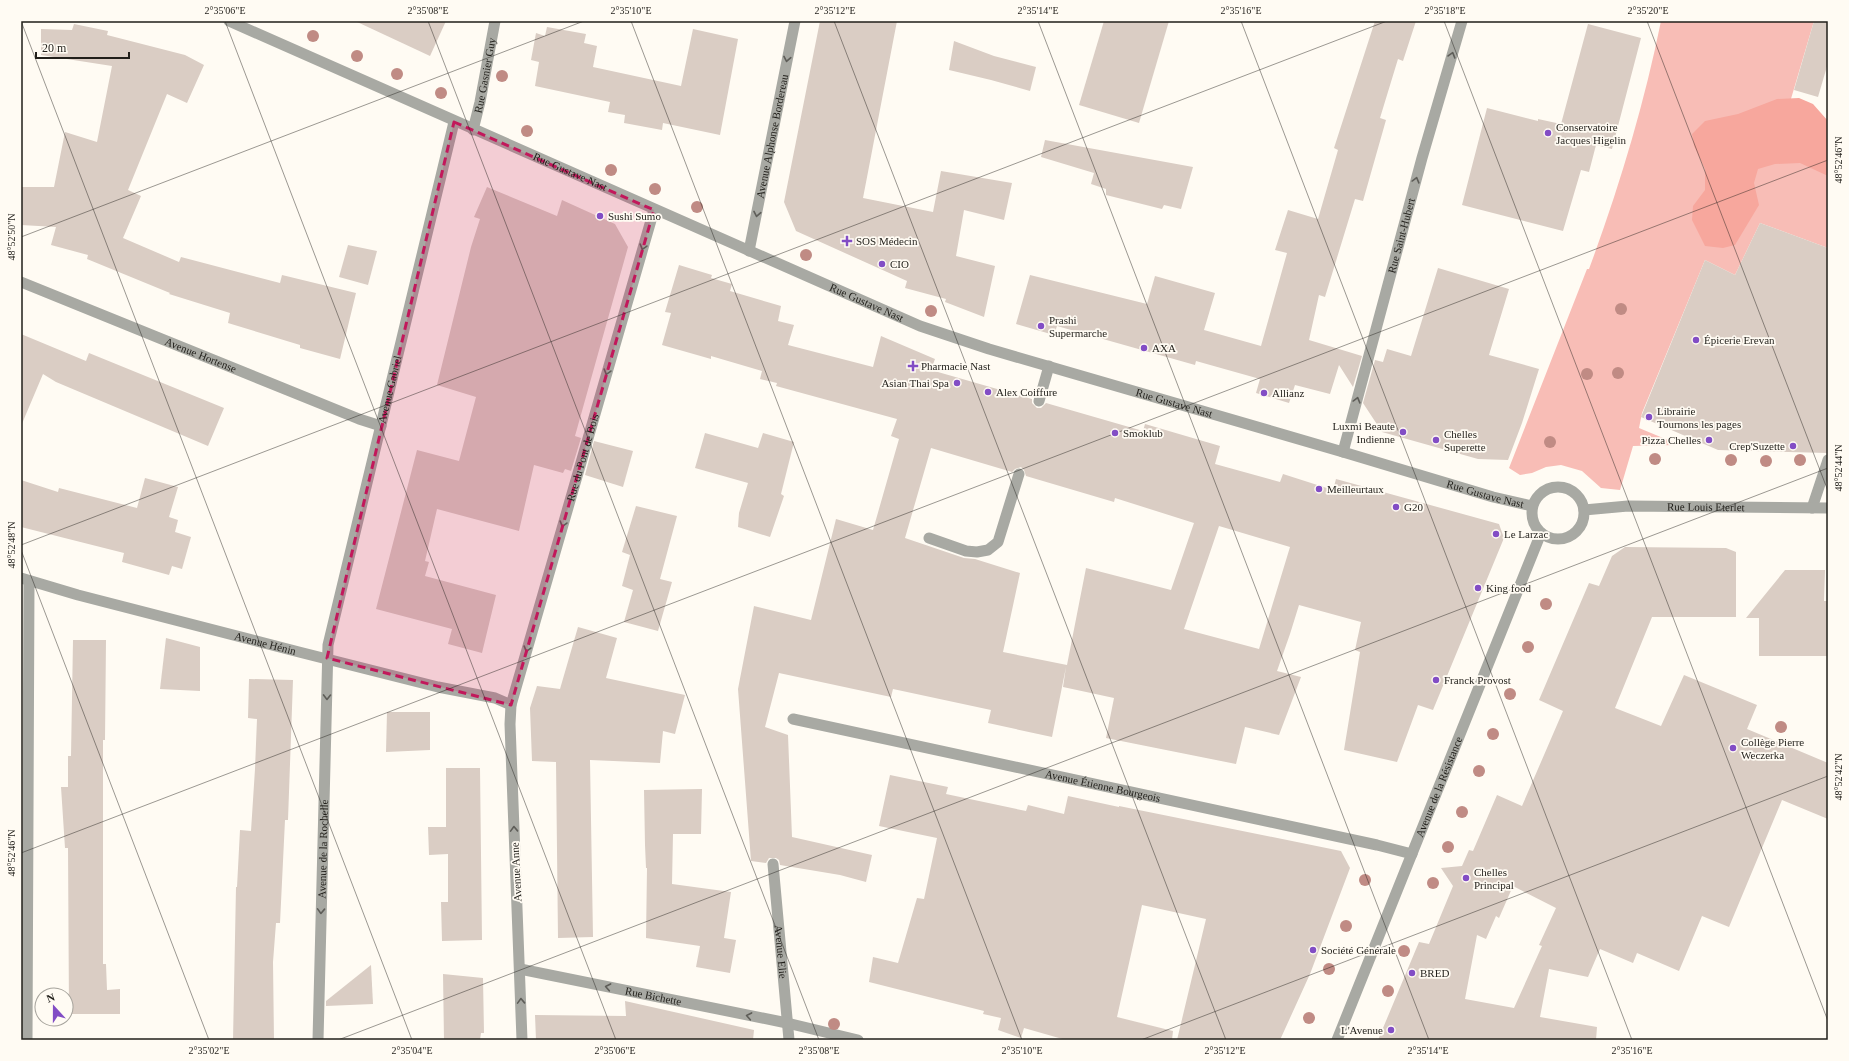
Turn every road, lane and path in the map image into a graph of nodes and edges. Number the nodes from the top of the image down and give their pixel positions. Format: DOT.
graph roads {
  1 [pos="229,21"];
  2 [pos="495,21"];
  3 [pos="795,21"];
  4 [pos="1462,21"];
  5 [pos="454,122"];
  6 [pos="473,130"];
  7 [pos="654,210"];
  8 [pos="749,251"];
  9 [pos="21,282"];
  10 [pos="1049,366"];
  11 [pos="1039,401"];
  12 [pos="381,426"];
  13 [pos="1343,452"];
  14 [pos="1828,460"];
  15 [pos="1019,474"];
  16 [pos="1532,506"];
  17 [pos="1812,508"];
  18 [pos="1828,508"];
  19 [pos="1584,510"];
  20 [pos="1541,533"];
  21 [pos="929,538"];
  22 [pos="25,580"];
  23 [pos="327,658"];
  24 [pos="511,704"];
  25 [pos="794,719"];
  26 [pos="1412,854"];
  27 [pos="773,864"];
  28 [pos="520,969"];
  29 [pos="787,1023"];
  30 [pos="27,1040"];
  31 [pos="318,1040"];
  32 [pos="522,1040"];
  33 [pos="789,1040"];
  34 [pos="858,1040"];
  35 [pos="1337,1040"];
  1 -- 5 [label="street, Rue Gustave Nast"];
  2 -- 6 [label="street, Rue Gasnier Guy"];
  3 -- 8 [label="street, Avenue Alphonse Bordereau, one-way"];
  13 -- 4 [label="street, Rue Saint-Hubert, one-way"];
  5 -- 6 [label="street, Rue Gustave Nast"];
  5 -- 12 [label="street, Avenue Gabriel"];
  6 -- 7 [label="street, Rue Gustave Nast"];
  7 -- 8 [label="street, Rue Gustave Nast"];
  7 -- 24 [label="street, Rue du Pont de Bois, one-way"];
  8 -- 10 [label="street, Rue Gustave Nast"];
  9 -- 12 [label="street, Avenue Hortense"];
  10 -- 11 [label="street"];
  10 -- 13 [label="street, Rue Gustave Nast"];
  12 -- 23 [label="street, Avenue Gabriel"];
  13 -- 16 [label="street, Rue Gustave Nast"];
  14 -- 17 [label="street"];
  15 -- 21 [label="street"];
  16 -- 19 [label="street"];
  16 -- 20 [label="street"];
  17 -- 18 [label="street, Rue Louis Eterlet"];
  17 -- 19 [label="street, Rue Louis Eterlet"];
  19 -- 20 [label="street"];
  20 -- 26 [label="street, Avenue de la Résistance"];
  22 -- 23 [label="street, Avenue Hénin"];
  22 -- 30 [label="street"];
  23 -- 24 [label="street, Avenue Hénin"];
  23 -- 31 [label="street, Avenue de la Rochelle, one-way"];
  28 -- 24 [label="street, Avenue Anne, one-way"];
  25 -- 26 [label="street, Avenue Étienne Bourgeois"];
  26 -- 35 [label="street, Avenue de la Résistance"];
  27 -- 29 [label="street, Avenue Elie"];
  29 -- 28 [label="street, Rue Bichette, one-way"];
  32 -- 28 [label="street, Avenue Anne, one-way"];
  29 -- 33 [label="street, Avenue Elie"];
  29 -- 34 [label="street, Rue Bichette"];
}
